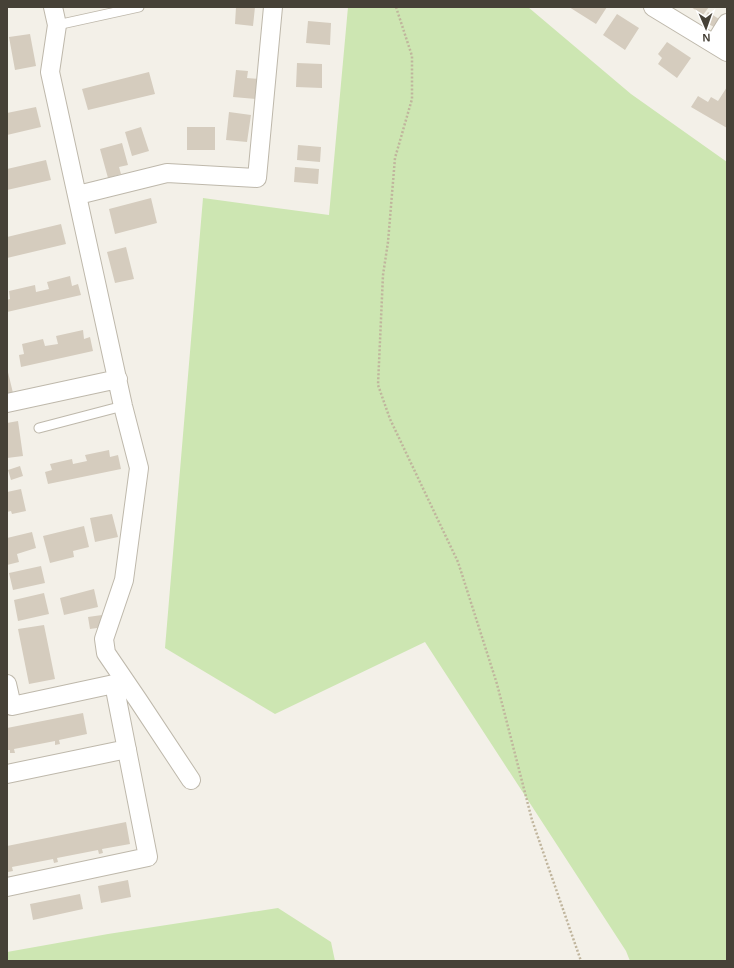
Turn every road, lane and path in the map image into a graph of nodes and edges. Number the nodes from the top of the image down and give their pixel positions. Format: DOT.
graph roads {
  1 [pos="53,7"];
  2 [pos="139,7"];
  3 [pos="273,7"];
  4 [pos="396,7"];
  5 [pos="653,7"];
  6 [pos="727,23"];
  7 [pos="57,25"];
  8 [pos="720,48"];
  9 [pos="78,195"];
  10 [pos="118,379"];
  11 [pos="7,403"];
  12 [pos="123,406"];
  13 [pos="39,428"];
  14 [pos="7,684"];
  15 [pos="127,749"];
  16 [pos="7,774"];
  17 [pos="191,780"];
  18 [pos="7,887"];
  19 [pos="581,961"];
  1 -- 7 [label="street"];
  2 -- 7 [label="lane"];
  3 -- 9 [label="street"];
  4 -- 19 [label="path"];
  5 -- 8 [label="street"];
  6 -- 8 [label="street"];
  7 -- 9 [label="street"];
  9 -- 10 [label="street"];
  10 -- 11 [label="street"];
  10 -- 12 [label="street"];
  12 -- 13 [label="lane"];
  12 -- 17 [label="street"];
  14 -- 15 [label="street"];
  15 -- 16 [label="street"];
  15 -- 18 [label="street"];
}
